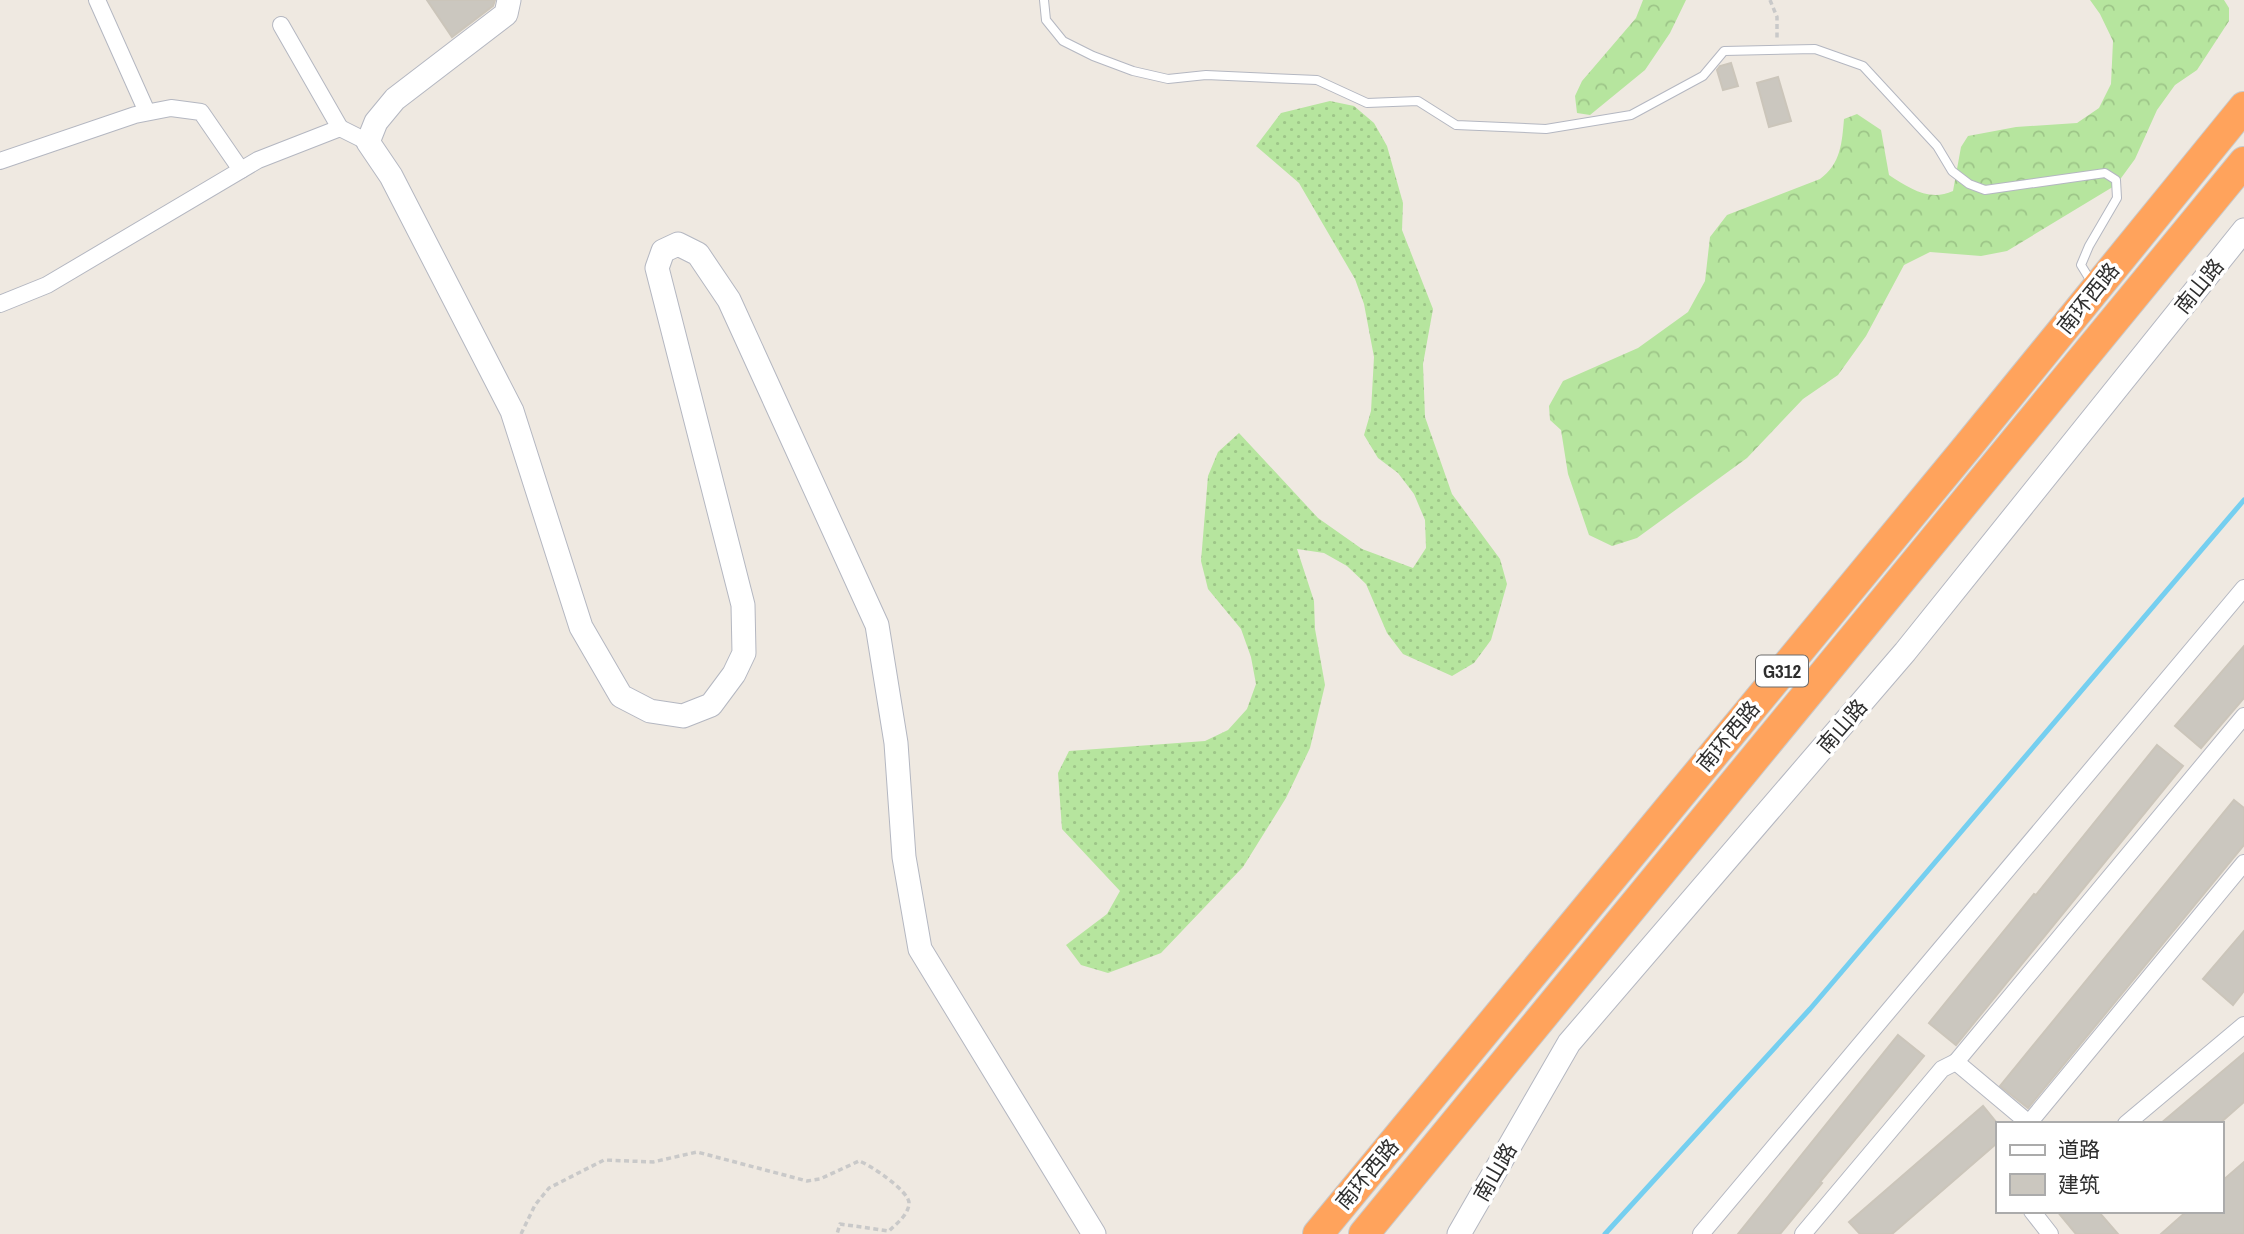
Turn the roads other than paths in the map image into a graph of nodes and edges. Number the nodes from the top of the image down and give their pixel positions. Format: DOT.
graph roads {
  1 [pos="97,0"];
  2 [pos="509,0"];
  3 [pos="1044,0"];
  4 [pos="281,25"];
  5 [pos="2244,107"];
  6 [pos="147,112"];
  7 [pos="340,128"];
  8 [pos="368,142"];
  9 [pos="0,161"];
  10 [pos="2244,162"];
  11 [pos="242,170"];
  12 [pos="2244,230"];
  13 [pos="2096,289"];
  14 [pos="0,304"];
  15 [pos="2244,588"];
  16 [pos="2244,716"];
  17 [pos="2244,863"];
  18 [pos="2244,1026"];
  19 [pos="1956,1062"];
  20 [pos="2028,1122"];
  21 [pos="2032,1122"];
  22 [pos="2128,1122"];
  23 [pos="2034,1213"];
  24 [pos="1094,1234"];
  25 [pos="1318,1234"];
  26 [pos="1364,1234"];
  27 [pos="1459,1234"];
  28 [pos="1701,1234"];
  29 [pos="1804,1234"];
  30 [pos="2050,1234"];
  1 -- 6 [label="street"];
  2 -- 8 [label="street"];
  3 -- 13 [label="lane"];
  4 -- 7 [label="street"];
  5 -- 13 [label="highway, 南环西路 / G312"];
  6 -- 9 [label="street"];
  6 -- 11 [label="street"];
  7 -- 8 [label="street"];
  7 -- 11 [label="street"];
  8 -- 24 [label="street"];
  10 -- 26 [label="highway, 南环西路 / G312"];
  11 -- 14 [label="street"];
  12 -- 27 [label="street, 南山路"];
  13 -- 25 [label="highway, 南环西路 / G312"];
  15 -- 28 [label="street"];
  16 -- 19 [label="street"];
  17 -- 21 [label="street"];
  18 -- 22 [label="street"];
  19 -- 20 [label="street"];
  19 -- 29 [label="street"];
  23 -- 30 [label="street"];
}
